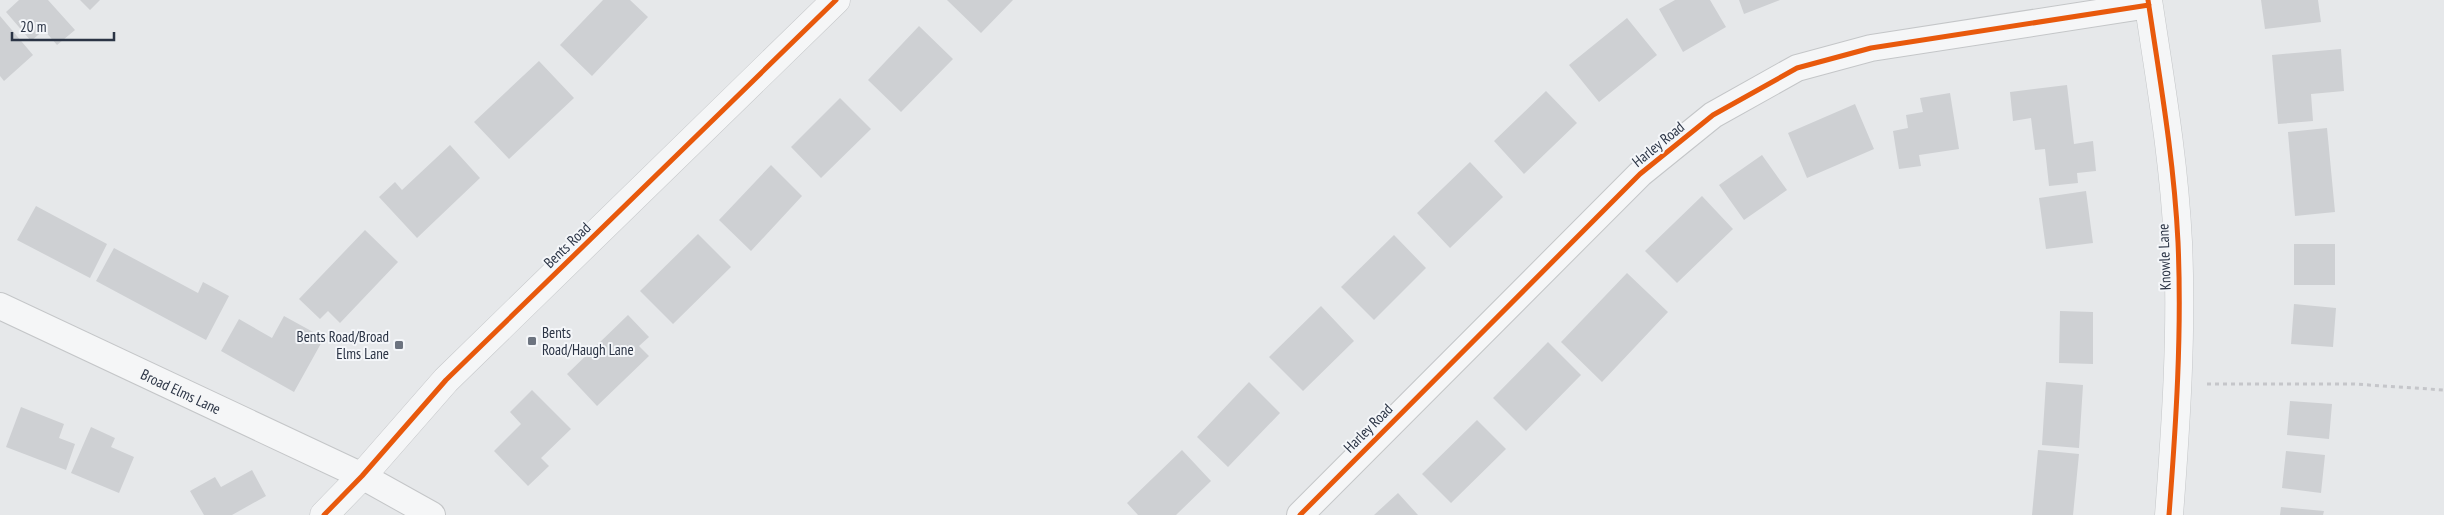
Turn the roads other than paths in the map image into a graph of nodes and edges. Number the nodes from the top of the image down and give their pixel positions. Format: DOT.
graph roads {
  1 [pos="836,0"];
  2 [pos="2149,3"];
  3 [pos="0,306"];
  4 [pos="362,476"];
  5 [pos="324,515"];
  6 [pos="432,515"];
  7 [pos="1300,515"];
  8 [pos="2169,515"];
  1 -- 4 [label="street, Bents Road"];
  2 -- 7 [label="street, Harley Road"];
  2 -- 8 [label="street, Knowle Lane"];
  3 -- 4 [label="street, Broad Elms Lane"];
  4 -- 5 [label="street, Bents Road"];
  4 -- 6 [label="street, Broad Elms Lane"];
}
